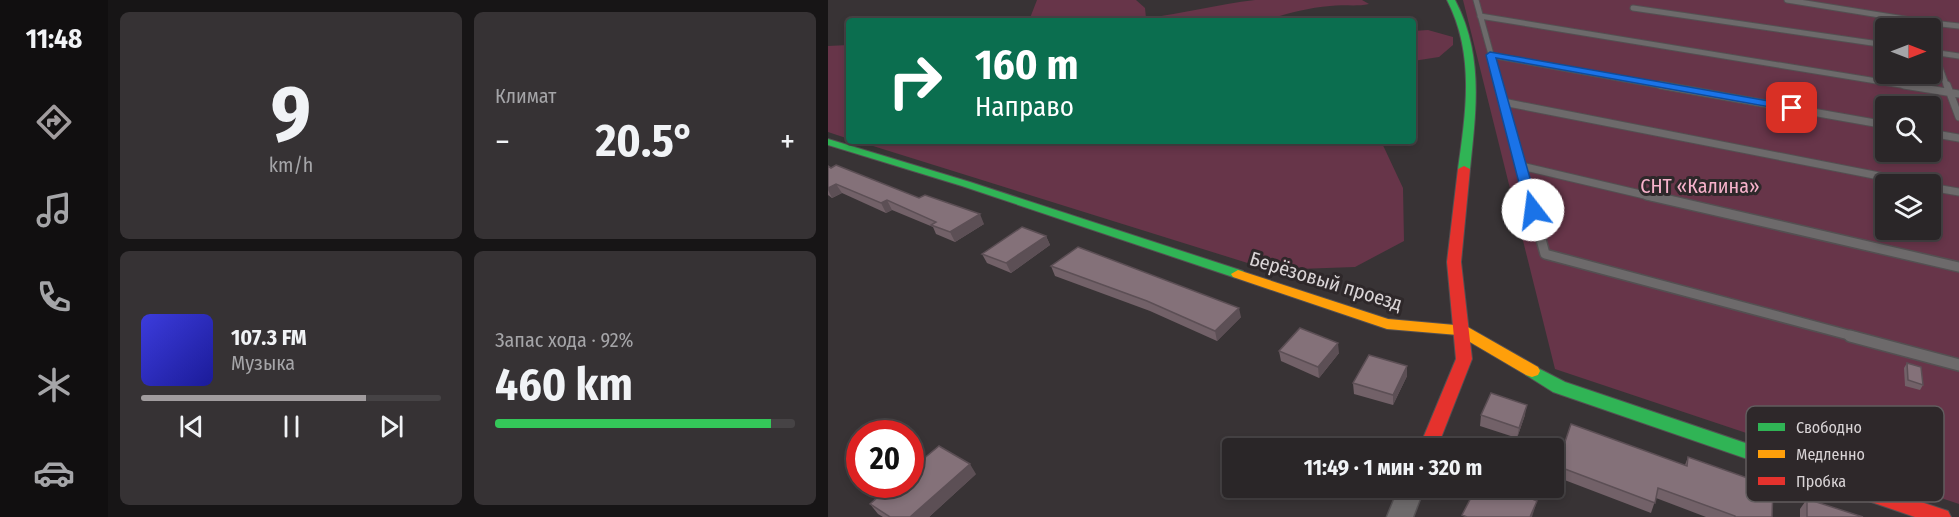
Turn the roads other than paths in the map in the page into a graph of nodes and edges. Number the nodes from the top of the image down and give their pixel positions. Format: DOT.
graph roads {
  1 [pos="1451,0"];
  2 [pos="1476,0"];
  3 [pos="1787,0"];
  4 [pos="1633,8"];
  5 [pos="1480,16"];
  6 [pos="1898,18"];
  7 [pos="1941,24"];
  8 [pos="1959,26"];
  9 [pos="1875,43"];
  10 [pos="1941,53"];
  11 [pos="1490,55"];
  12 [pos="1959,56"];
  13 [pos="1941,67"];
  14 [pos="1955,93"];
  15 [pos="1503,102"];
  16 [pos="1959,117"];
  17 [pos="1875,122"];
  18 [pos="1941,134"];
  19 [pos="1959,138"];
  20 [pos="828,142"];
  21 [pos="1521,166"];
  22 [pos="1875,175"];
  23 [pos="1941,189"];
  24 [pos="1959,192"];
  25 [pos="1959,267"];
  26 [pos="1461,330"];
  27 [pos="1959,365"];
  28 [pos="1432,438"];
  29 [pos="1746,451"];
  30 [pos="1408,498"];
  31 [pos="1897,502"];
  32 [pos="1400,517"];
  33 [pos="1941,517"];
  1 -- 26 [label="street"];
  2 -- 5 [label="lane"];
  3 -- 6 [label="lane"];
  4 -- 9 [label="lane"];
  5 -- 11 [label="lane"];
  5 -- 14 [label="lane"];
  7 -- 8 [label="lane"];
  10 -- 12 [label="lane"];
  11 -- 15 [label="lane"];
  11 -- 17 [label="lane"];
  13 -- 14 [label="lane"];
  14 -- 16 [label="lane"];
  15 -- 21 [label="lane"];
  15 -- 22 [label="lane"];
  18 -- 19 [label="lane"];
  20 -- 26 [label="street, Берёзовый проезд"];
  21 -- 25 [label="lane"];
  21 -- 27 [label="lane"];
  23 -- 24 [label="lane"];
  26 -- 28 [label="street"];
  26 -- 29 [label="street, Берёзовый проезд"];
  30 -- 32 [label="street"];
  31 -- 33 [label="street, Берёзовый проезд"];
}
